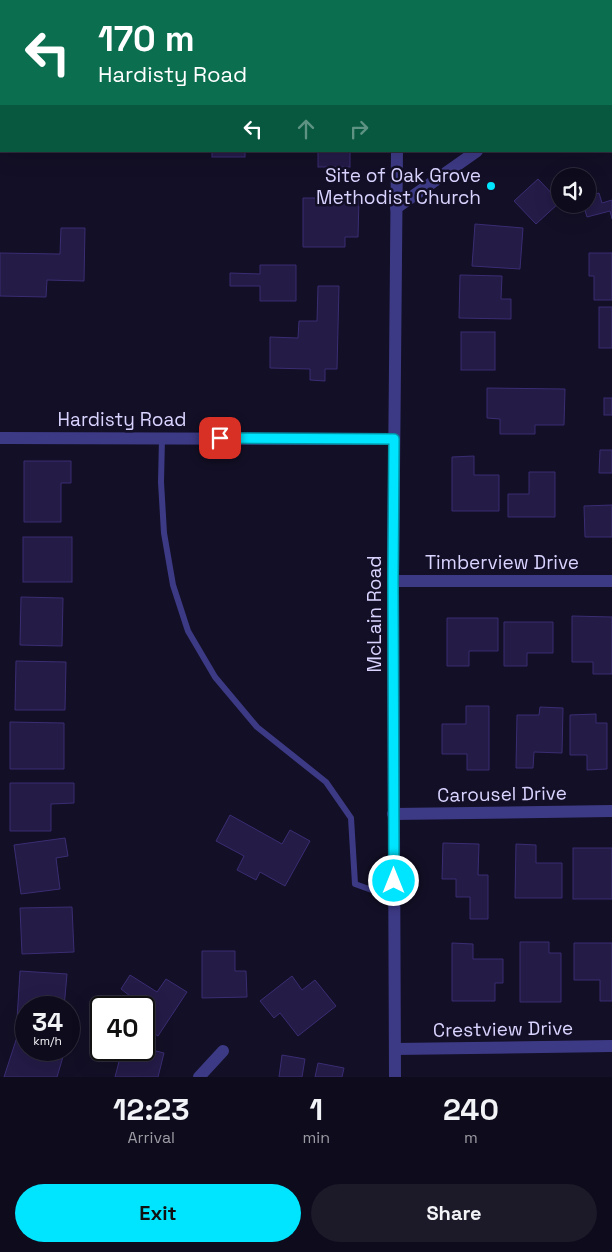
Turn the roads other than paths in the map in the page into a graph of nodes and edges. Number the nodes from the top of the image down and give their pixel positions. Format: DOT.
graph roads {
  1 [pos="397,152"];
  2 [pos="476,152"];
  3 [pos="396,208"];
  4 [pos="0,438"];
  5 [pos="162,438"];
  6 [pos="394,439"];
  7 [pos="393,581"];
  8 [pos="612,581"];
  9 [pos="612,811"];
  10 [pos="393,814"];
  11 [pos="394,898"];
  12 [pos="612,1046"];
  13 [pos="395,1049"];
  14 [pos="223,1051"];
  15 [pos="199,1077"];
  16 [pos="395,1077"];
  1 -- 3 [label="street, McLain Road"];
  2 -- 3 [label="street"];
  3 -- 6 [label="street, McLain Road"];
  4 -- 5 [label="street, Hardisty Road"];
  5 -- 6 [label="street, Hardisty Road"];
  5 -- 11 [label="lane"];
  6 -- 7 [label="street, McLain Road"];
  7 -- 8 [label="street, Timberview Drive"];
  7 -- 10 [label="street, McLain Road"];
  9 -- 10 [label="street, Carousel Drive"];
  10 -- 11 [label="street, McLain Road"];
  11 -- 13 [label="street, McLain Road"];
  12 -- 13 [label="street, Crestview Drive"];
  13 -- 16 [label="street, McLain Road"];
  14 -- 15 [label="street"];
}
